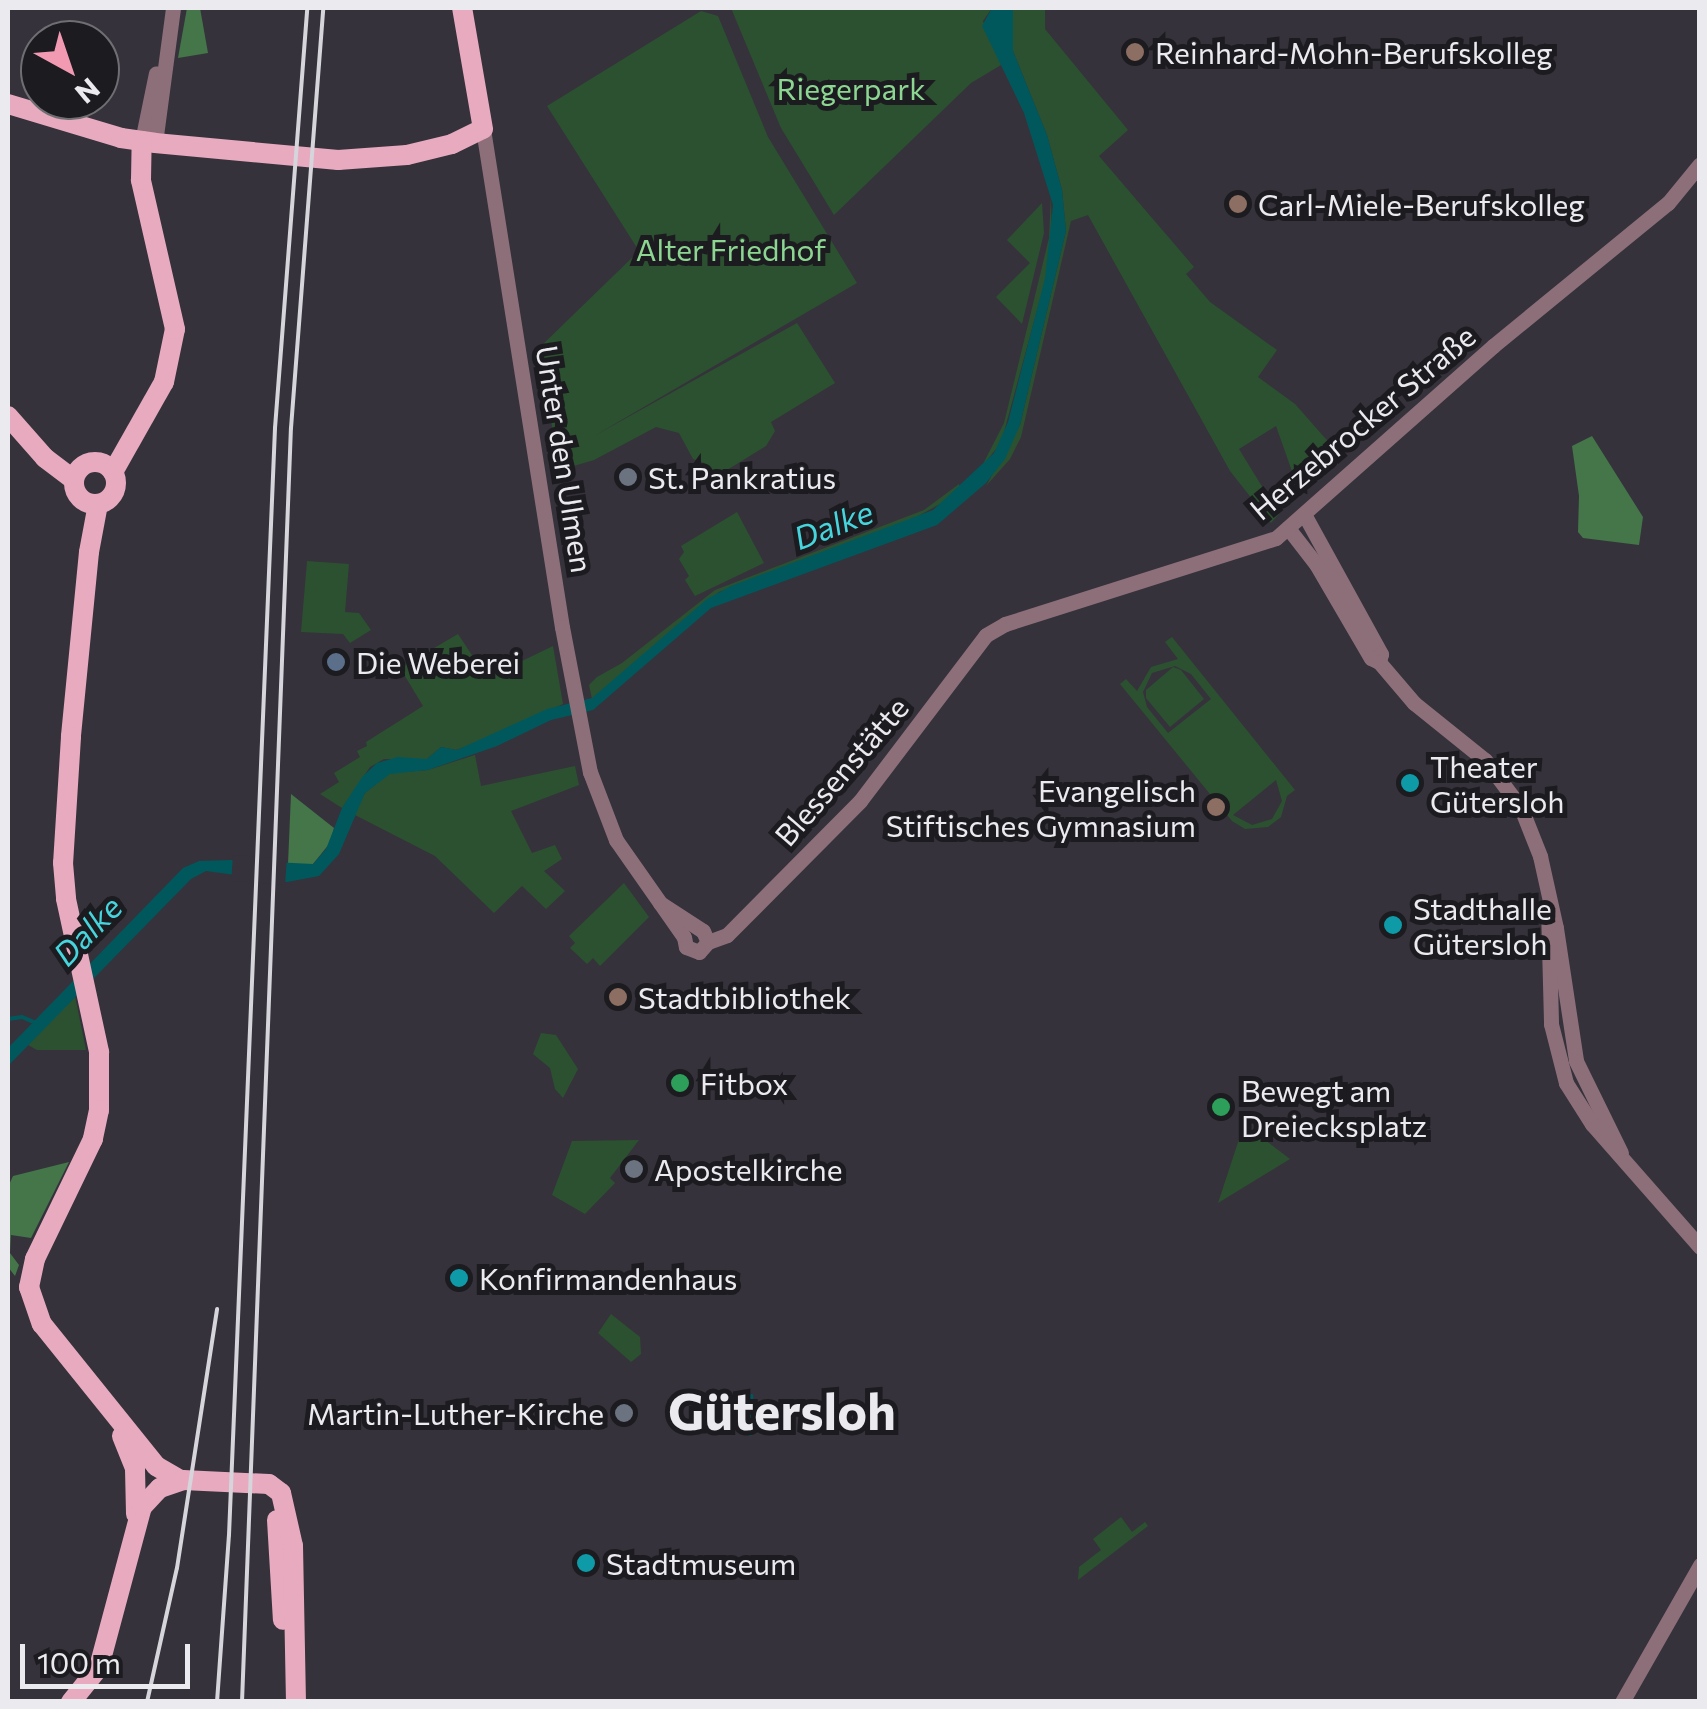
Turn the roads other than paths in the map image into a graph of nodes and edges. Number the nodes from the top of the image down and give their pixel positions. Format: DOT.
graph roads {
  1 [pos="173,8"];
  2 [pos="462,8"];
  3 [pos="8,104"];
  4 [pos="482,130"];
  5 [pos="148,142"];
  6 [pos="1700,164"];
  7 [pos="13,422"];
  8 [pos="92,471"];
  9 [pos="92,504"];
  10 [pos="1304,514"];
  11 [pos="1288,528"];
  12 [pos="1005,624"];
  13 [pos="1379,662"];
  14 [pos="1549,903"];
  15 [pos="696,936"];
  16 [pos="1621,1153"];
  17 [pos="1700,1247"];
  18 [pos="93,1388"];
  19 [pos="113,1420"];
  20 [pos="147,1459"];
  21 [pos="169,1486"];
  22 [pos="142,1522"];
  23 [pos="1700,1566"];
  24 [pos="71,1702"];
  25 [pos="85,1702"];
  26 [pos="286,1702"];
  27 [pos="296,1702"];
  28 [pos="1622,1702"];
  1 -- 5 [label="street"];
  2 -- 4 [label="main road, Unter den Ulmen"];
  3 -- 5 [label="main road"];
  4 -- 5 [label="main road"];
  4 -- 15 [label="street, Unter den Ulmen"];
  5 -- 8 [label="main road"];
  6 -- 10 [label="street, Herzebrocker Straße"];
  7 -- 8 [label="main road"];
  8 -- 9 [label="main road"];
  8 -- 9 [label="main road"];
  9 -- 18 [label="main road"];
  10 -- 11 [label="street, Herzebrocker Straße"];
  10 -- 13 [label="street"];
  11 -- 12 [label="street, Herzebrocker Straße"];
  11 -- 13 [label="street"];
  12 -- 15 [label="street, Blessenstätte"];
  13 -- 14 [label="street"];
  14 -- 16 [label="street"];
  14 -- 16 [label="street"];
  16 -- 17 [label="street"];
  18 -- 19 [label="main road"];
  18 -- 20 [label="main road"];
  19 -- 20 [label="main road"];
  19 -- 22 [label="main road"];
  20 -- 21 [label="main road"];
  20 -- 21 [label="main road"];
  21 -- 22 [label="main road"];
  21 -- 22 [label="main road"];
  21 -- 26 [label="main road"];
  21 -- 27 [label="main road"];
  22 -- 24 [label="main road"];
  22 -- 25 [label="main road"];
  23 -- 28 [label="street"];
}
